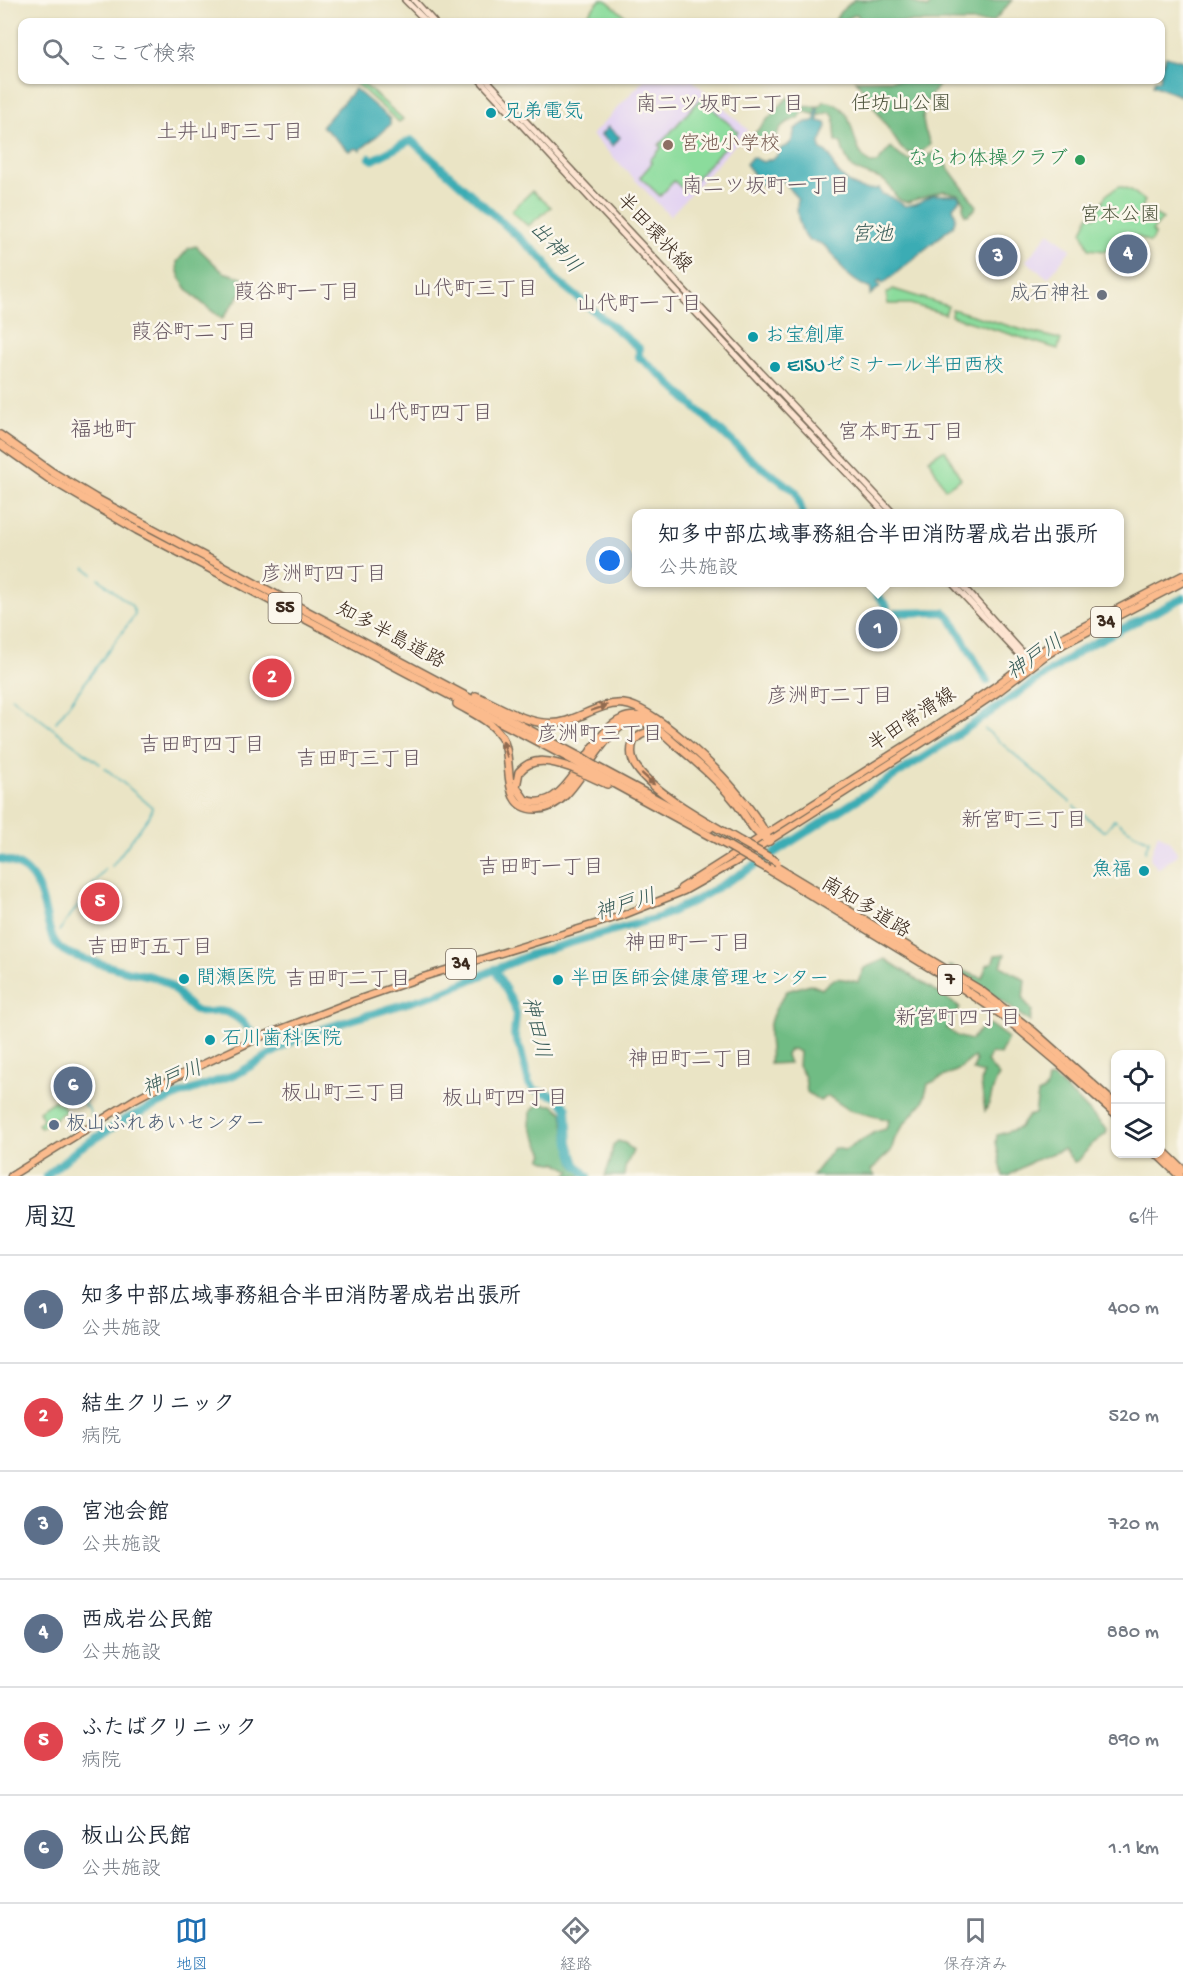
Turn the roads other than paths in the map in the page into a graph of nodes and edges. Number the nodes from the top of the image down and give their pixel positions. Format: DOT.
graph roads {
  1 [pos="405,0"];
  2 [pos="414,0"];
  3 [pos="423,18"];
  4 [pos="430,18"];
  5 [pos="484,84"];
  6 [pos="491,84"];
  7 [pos="0,435"];
  8 [pos="0,444"];
  9 [pos="882,509"];
  10 [pos="890,509"];
  11 [pos="1183,575"];
  12 [pos="1183,582"];
  13 [pos="956,587"];
  14 [pos="963,587"];
  15 [pos="1030,663"];
  16 [pos="405,671"];
  17 [pos="446,685"];
  18 [pos="656,719"];
  19 [pos="665,735"];
  20 [pos="576,763"];
  21 [pos="589,770"];
  22 [pos="765,837"];
  23 [pos="735,844"];
  24 [pos="772,865"];
  25 [pos="1115,1104"];
  26 [pos="1111,1110"];
  27 [pos="1165,1152"];
  28 [pos="1161,1158"];
  29 [pos="1183,1170"];
  30 [pos="11,1176"];
  31 [pos="1180,1176"];
  1 -- 3 [label="main road"];
  2 -- 4 [label="main road"];
  5 -- 9 [label="main road, 半田環状線"];
  6 -- 10 [label="main road, 半田環状線"];
  7 -- 17 [label="highway, 知多半島道路 / 55"];
  8 -- 16 [label="highway, 知多半島道路 / 55"];
  11 -- 15 [label="main road, 半田常滑線 / 34"];
  12 -- 15 [label="main road, 半田常滑線 / 34"];
  13 -- 15 [label="main road"];
  14 -- 15 [label="main road"];
  15 -- 22 [label="main road, 半田常滑線 / 34"];
  19 -- 16 [label="highway, one-way"];
  16 -- 20 [label="highway, 知多半島道路 / 55"];
  17 -- 18 [label="highway, one-way"];
  17 -- 20 [label="highway, 知多半島道路 / 55"];
  18 -- 20 [label="highway"];
  18 -- 22 [label="highway"];
  19 -- 22 [label="highway"];
  19 -- 23 [label="highway, one-way"];
  20 -- 21 [label="highway, 南知多道路 / 7, bridge"];
  20 -- 21 [label="highway, bridge"];
  21 -- 23 [label="highway, 南知多道路 / 7"];
  21 -- 23 [label="highway, 南知多道路 / 7"];
  22 -- 30 [label="main road, 半田常滑線 / 34"];
  23 -- 24 [label="highway, 南知多道路 / 7, bridge"];
  24 -- 25 [label="highway, 南知多道路 / 7"];
  24 -- 26 [label="highway, 南知多道路 / 7"];
  27 -- 29 [label="highway"];
  28 -- 31 [label="highway"];
}
